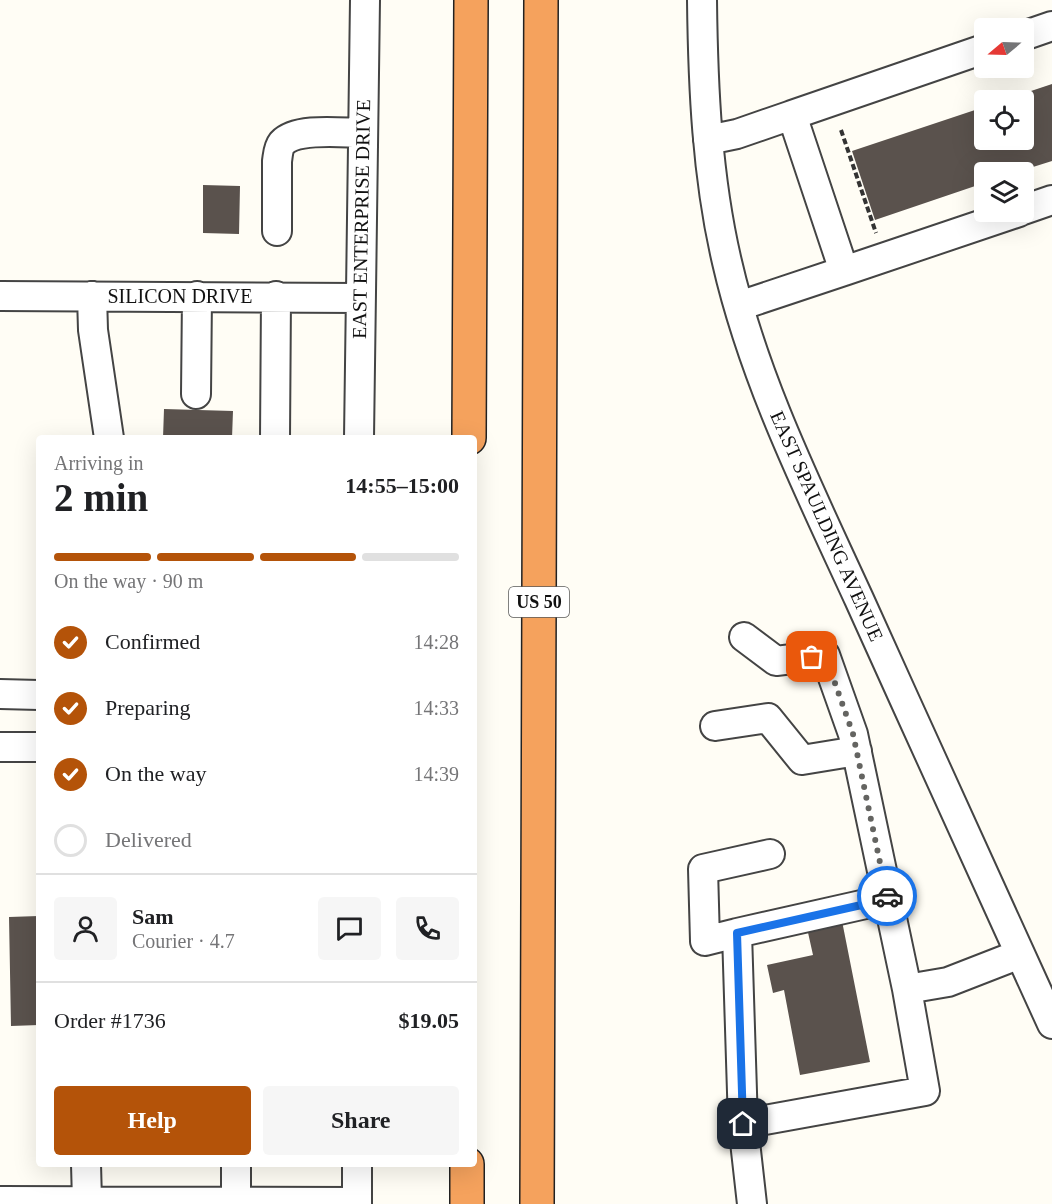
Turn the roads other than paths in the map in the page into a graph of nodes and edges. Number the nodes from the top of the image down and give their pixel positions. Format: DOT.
graph roads {
  1 [pos="365,0"];
  2 [pos="471,0"];
  3 [pos="541,0"];
  4 [pos="702,0"];
  5 [pos="1052,26"];
  6 [pos="1034,32"];
  7 [pos="974,53"];
  8 [pos="792,115"];
  9 [pos="363,133"];
  10 [pos="708,140"];
  11 [pos="1052,200"];
  12 [pos="1034,206"];
  13 [pos="989,222"];
  14 [pos="277,231"];
  15 [pos="844,271"];
  16 [pos="0,296"];
  17 [pos="92,296"];
  18 [pos="197,296"];
  19 [pos="276,296"];
  20 [pos="360,298"];
  21 [pos="739,306"];
  22 [pos="196,394"];
  23 [pos="109,435"];
  24 [pos="275,435"];
  25 [pos="359,435"];
  26 [pos="470,435"];
  27 [pos="744,637"];
  28 [pos="0,694"];
  29 [pos="36,694"];
  30 [pos="715,726"];
  31 [pos="0,747"];
  32 [pos="36,747"];
  33 [pos="857,751"];
  34 [pos="770,854"];
  35 [pos="888,899"];
  36 [pos="737,933"];
  37 [pos="1020,954"];
  38 [pos="907,989"];
  39 [pos="1052,1024"];
  40 [pos="743,1124"];
  41 [pos="86,1167"];
  42 [pos="236,1167"];
  43 [pos="357,1167"];
  44 [pos="467,1167"];
  45 [pos="0,1201"];
  46 [pos="87,1201"];
  47 [pos="236,1202"];
  48 [pos="357,1203"];
  49 [pos="467,1204"];
  50 [pos="537,1204"];
  51 [pos="752,1204"];
  1 -- 9 [label="street, EAST ENTERPRISE DRIVE"];
  2 -- 26 [label="highway"];
  3 -- 50 [label="highway, US 50"];
  4 -- 10 [label="street, EAST SPAULDING AVENUE"];
  5 -- 6 [label="street"];
  7 -- 8 [label="street"];
  8 -- 10 [label="street"];
  8 -- 15 [label="street"];
  9 -- 14 [label="street"];
  9 -- 20 [label="street, EAST ENTERPRISE DRIVE"];
  10 -- 21 [label="street, EAST SPAULDING AVENUE"];
  11 -- 12 [label="street"];
  13 -- 15 [label="street"];
  15 -- 21 [label="street"];
  16 -- 17 [label="street, SILICON DRIVE"];
  17 -- 18 [label="street, SILICON DRIVE"];
  17 -- 23 [label="street"];
  18 -- 19 [label="street, SILICON DRIVE"];
  18 -- 22 [label="street"];
  19 -- 20 [label="street, SILICON DRIVE"];
  19 -- 24 [label="street"];
  20 -- 25 [label="street, EAST ENTERPRISE DRIVE"];
  21 -- 37 [label="street, EAST SPAULDING AVENUE"];
  27 -- 33 [label="street"];
  28 -- 29 [label="street"];
  30 -- 33 [label="street"];
  31 -- 32 [label="street"];
  33 -- 35 [label="street"];
  34 -- 36 [label="street"];
  35 -- 36 [label="street"];
  35 -- 38 [label="street"];
  36 -- 40 [label="street"];
  37 -- 38 [label="street"];
  37 -- 39 [label="street, EAST SPAULDING AVENUE"];
  38 -- 40 [label="street"];
  40 -- 51 [label="street"];
  41 -- 46 [label="street"];
  42 -- 47 [label="street"];
  43 -- 48 [label="street"];
  44 -- 49 [label="highway"];
  45 -- 46 [label="street"];
  46 -- 47 [label="street"];
  47 -- 48 [label="street"];
}
